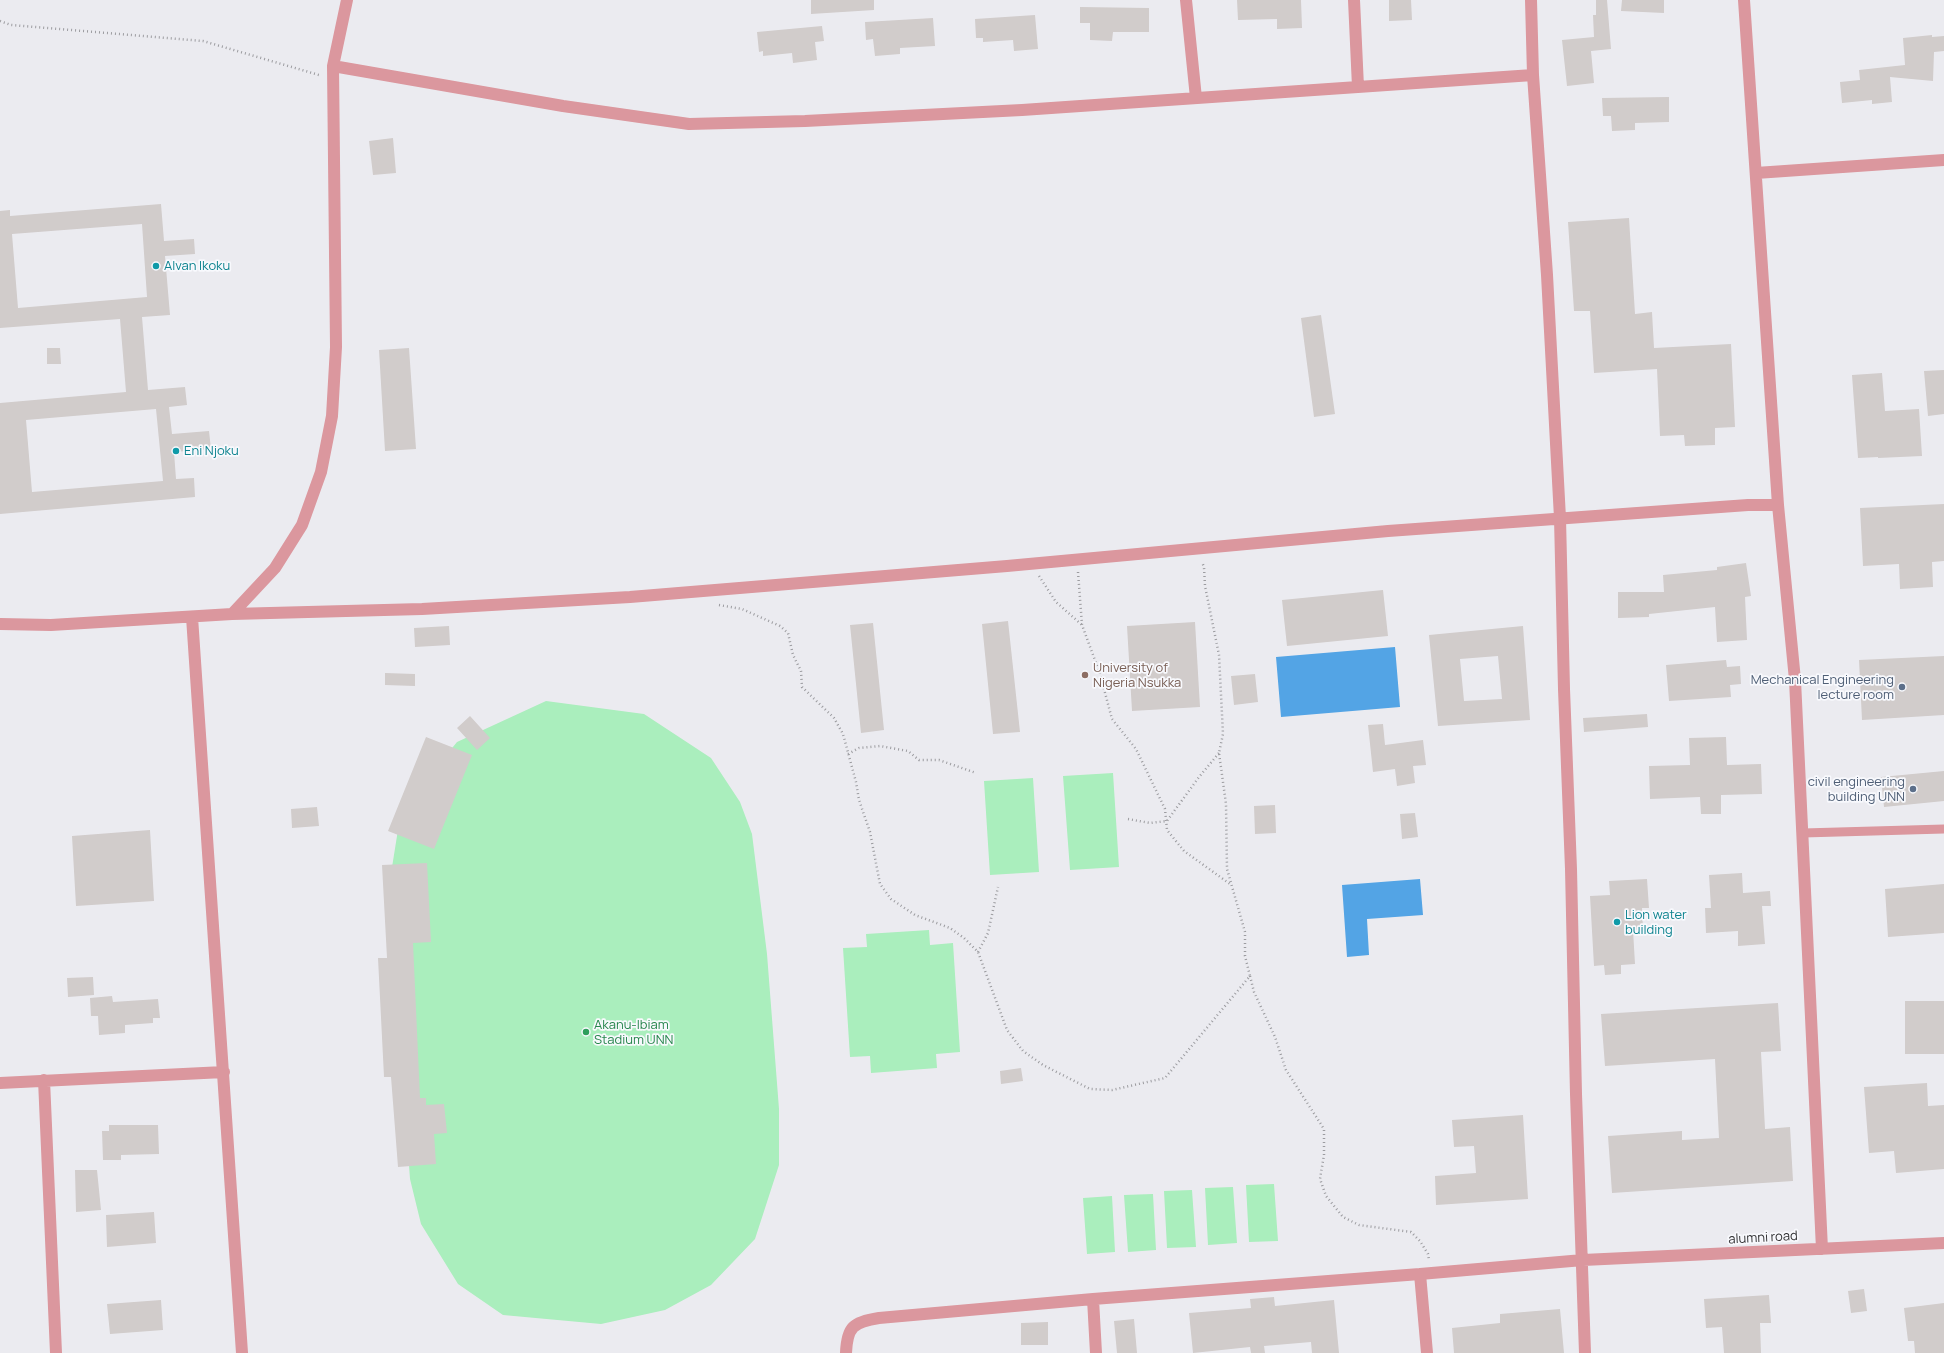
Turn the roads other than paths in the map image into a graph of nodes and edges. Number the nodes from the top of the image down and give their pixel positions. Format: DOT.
graph roads {
  1 [pos="347,0"];
  2 [pos="1186,0"];
  3 [pos="1354,0"];
  4 [pos="1531,0"];
  5 [pos="1744,0"];
  6 [pos="333,66"];
  7 [pos="1533,75"];
  8 [pos="1358,87"];
  9 [pos="1196,98"];
  10 [pos="1944,160"];
  11 [pos="1756,173"];
  12 [pos="1778,505"];
  13 [pos="1560,518"];
  14 [pos="232,614"];
  15 [pos="192,617"];
  16 [pos="0,624"];
  17 [pos="1944,829"];
  18 [pos="1803,833"];
  19 [pos="224,1072"];
  20 [pos="44,1080"];
  21 [pos="0,1083"];
  22 [pos="1944,1243"];
  23 [pos="1822,1249"];
  24 [pos="1583,1260"];
  25 [pos="1425,1274"];
  26 [pos="1093,1298"];
  27 [pos="56,1353"];
  28 [pos="242,1353"];
  29 [pos="846,1353"];
  30 [pos="1096,1353"];
  31 [pos="1427,1353"];
  32 [pos="1586,1353"];
  1 -- 6 [label="street"];
  2 -- 9 [label="street"];
  3 -- 8 [label="street"];
  4 -- 7 [label="street"];
  5 -- 11 [label="street"];
  6 -- 9 [label="street"];
  6 -- 14 [label="street"];
  7 -- 8 [label="street"];
  7 -- 13 [label="street"];
  8 -- 9 [label="street"];
  10 -- 11 [label="street"];
  11 -- 12 [label="street"];
  12 -- 13 [label="street"];
  12 -- 18 [label="street"];
  13 -- 14 [label="street"];
  13 -- 24 [label="street"];
  14 -- 15 [label="street"];
  15 -- 16 [label="street"];
  15 -- 19 [label="street"];
  17 -- 18 [label="lane"];
  18 -- 23 [label="street"];
  19 -- 20 [label="street"];
  19 -- 28 [label="street"];
  20 -- 21 [label="street"];
  20 -- 27 [label="street"];
  22 -- 23 [label="street, alumni road"];
  23 -- 24 [label="street, alumni road"];
  24 -- 25 [label="street, alumni road"];
  24 -- 32 [label="street"];
  25 -- 26 [label="street, alumni road"];
  25 -- 31 [label="street"];
  26 -- 29 [label="street, alumni road"];
  26 -- 30 [label="street"];
}
